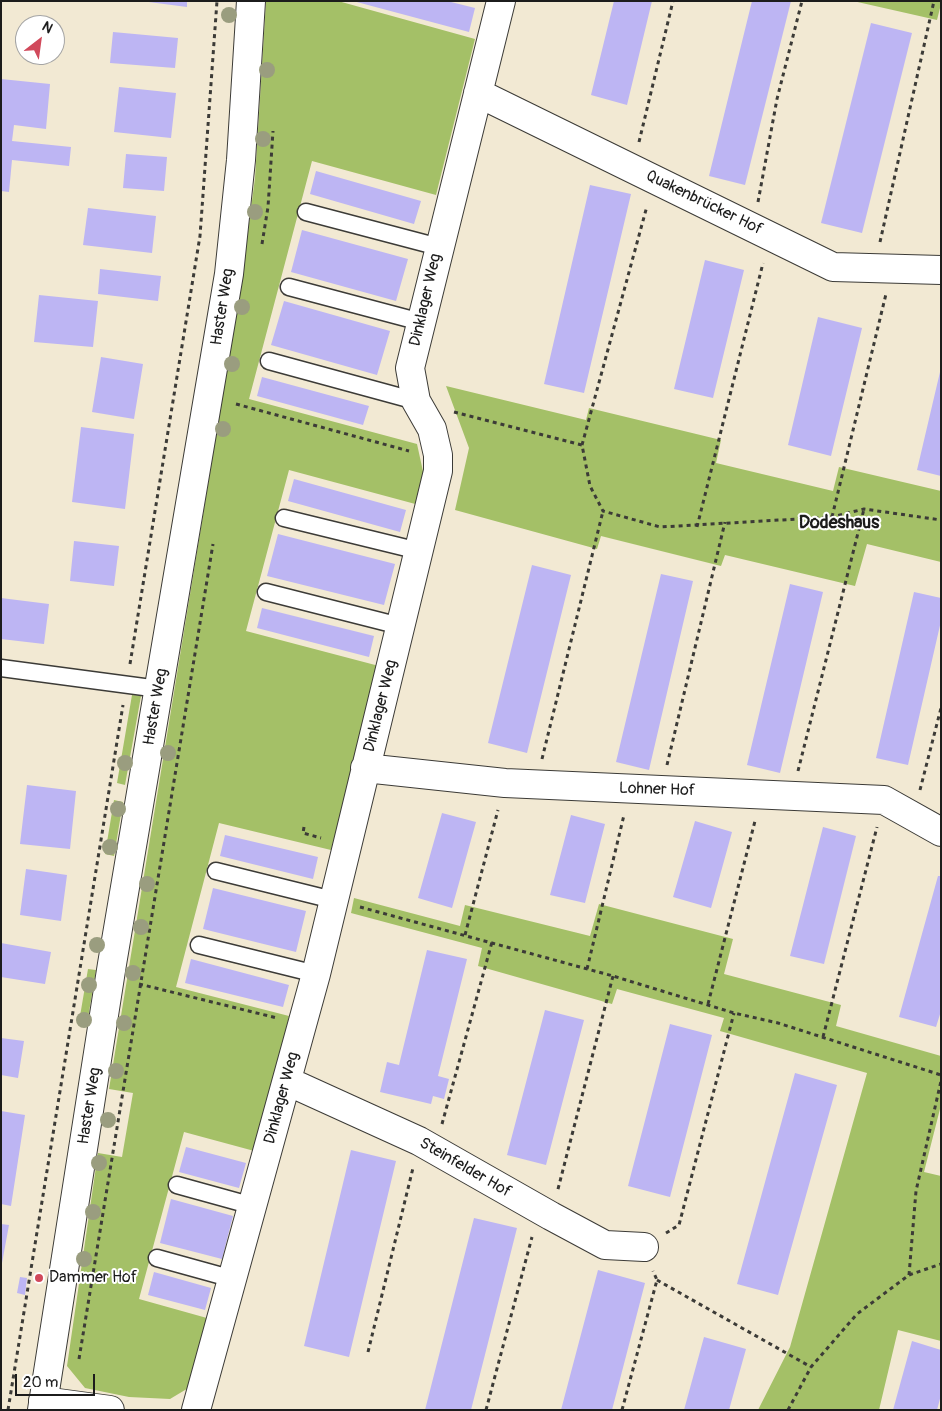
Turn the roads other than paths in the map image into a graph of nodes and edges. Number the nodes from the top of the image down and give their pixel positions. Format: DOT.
graph roads {
  1 [pos="251,1"];
  2 [pos="502,1"];
  3 [pos="478,93"];
  4 [pos="306,212"];
  5 [pos="439,247"];
  6 [pos="941,270"];
  7 [pos="288,287"];
  8 [pos="421,322"];
  9 [pos="269,361"];
  10 [pos="416,402"];
  11 [pos="284,518"];
  12 [pos="419,551"];
  13 [pos="266,592"];
  14 [pos="400,626"];
  15 [pos="1,668"];
  16 [pos="159,688"];
  17 [pos="365,768"];
  18 [pos="941,832"];
  19 [pos="216,872"];
  20 [pos="334,900"];
  21 [pos="199,945"];
  22 [pos="316,974"];
  23 [pos="288,1081"];
  24 [pos="177,1185"];
  25 [pos="254,1206"];
  26 [pos="644,1247"];
  27 [pos="157,1258"];
  28 [pos="233,1279"];
  29 [pos="42,1405"];
  30 [pos="110,1410"];
  31 [pos="196,1410"];
  1 -- 16 [label="street, Haster Weg"];
  2 -- 3 [label="street, Dinklager Weg"];
  3 -- 5 [label="street, Dinklager Weg"];
  3 -- 6 [label="street, Quakenbrücker Hof"];
  4 -- 5 [label="lane"];
  5 -- 8 [label="street, Dinklager Weg"];
  7 -- 8 [label="lane"];
  8 -- 10 [label="street, Dinklager Weg"];
  9 -- 10 [label="lane"];
  10 -- 12 [label="street, Dinklager Weg"];
  11 -- 12 [label="lane"];
  12 -- 14 [label="street, Dinklager Weg"];
  13 -- 14 [label="lane"];
  14 -- 17 [label="street, Dinklager Weg"];
  15 -- 16 [label="lane"];
  16 -- 29 [label="street, Haster Weg"];
  17 -- 18 [label="street, Lohner Hof"];
  17 -- 20 [label="street, Dinklager Weg"];
  19 -- 20 [label="lane"];
  20 -- 22 [label="street, Dinklager Weg"];
  21 -- 22 [label="lane"];
  22 -- 23 [label="street, Dinklager Weg"];
  23 -- 25 [label="street, Dinklager Weg"];
  23 -- 26 [label="street, Steinfelder Hof"];
  24 -- 25 [label="lane"];
  25 -- 28 [label="street, Dinklager Weg"];
  27 -- 28 [label="lane"];
  28 -- 31 [label="street, Dinklager Weg"];
  29 -- 30 [label="street"];
}
